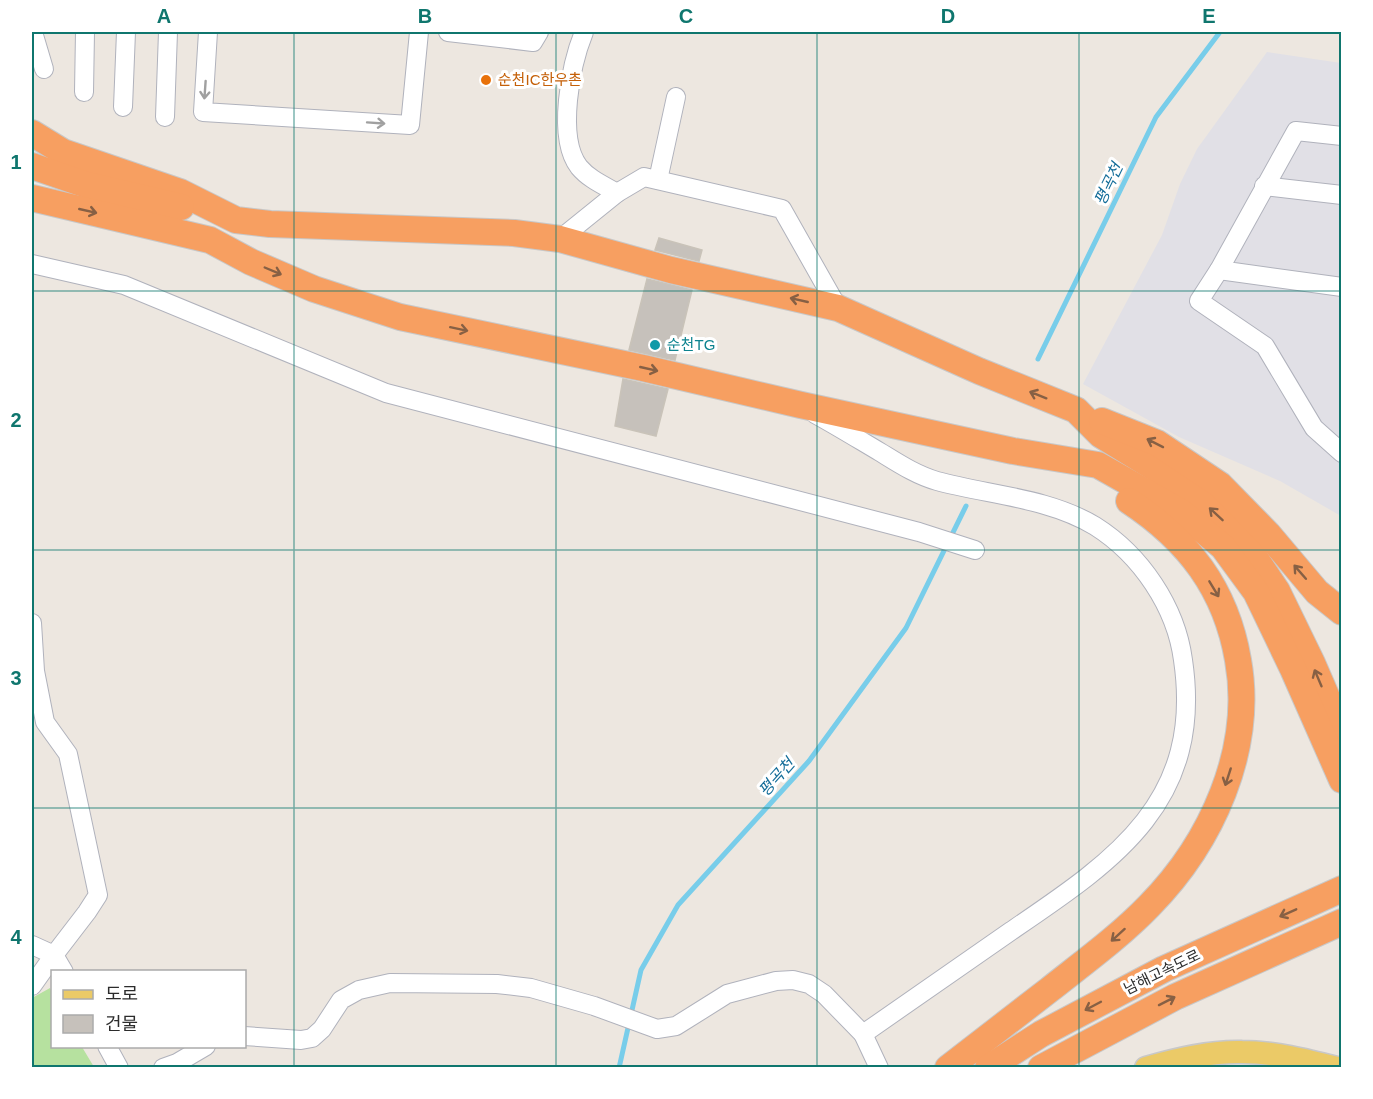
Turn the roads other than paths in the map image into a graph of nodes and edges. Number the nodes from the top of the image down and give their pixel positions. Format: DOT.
graph roads {
  1 [pos="33,32"];
  2 [pos="85,32"];
  3 [pos="126,32"];
  4 [pos="168,32"];
  5 [pos="208,32"];
  6 [pos="419,32"];
  7 [pos="448,32"];
  8 [pos="540,32"];
  9 [pos="584,32"];
  10 [pos="44,69"];
  11 [pos="84,92"];
  12 [pos="676,97"];
  13 [pos="123,107"];
  14 [pos="165,117"];
  15 [pos="32,133"];
  16 [pos="1341,136"];
  17 [pos="32,166"];
  18 [pos="658,180"];
  19 [pos="1264,186"];
  20 [pos="617,193"];
  21 [pos="1341,195"];
  22 [pos="32,198"];
  23 [pos="236,220"];
  24 [pos="560,239"];
  25 [pos="32,264"];
  26 [pos="1219,270"];
  27 [pos="1341,287"];
  28 [pos="838,308"];
  29 [pos="801,405"];
  30 [pos="1076,410"];
  31 [pos="1341,453"];
  32 [pos="1060,459"];
  33 [pos="975,550"];
  34 [pos="1341,612"];
  35 [pos="32,623"];
  36 [pos="1335,742"];
  37 [pos="1341,780"];
  38 [pos="1341,889"];
  39 [pos="1341,922"];
  40 [pos="32,945"];
  41 [pos="54,955"];
  42 [pos="63,970"];
  43 [pos="32,986"];
  44 [pos="863,1034"];
  45 [pos="246,1036"];
  46 [pos="108,1048"];
  47 [pos="204,1048"];
  48 [pos="119,1068"];
  49 [pos="163,1068"];
  50 [pos="879,1068"];
  51 [pos="948,1068"];
  52 [pos="988,1068"];
  53 [pos="1041,1068"];
  54 [pos="1146,1068"];
  55 [pos="1337,1068"];
  1 -- 10 [label="street"];
  2 -- 11 [label="street"];
  3 -- 13 [label="street"];
  4 -- 14 [label="street"];
  5 -- 6 [label="street, one-way"];
  7 -- 8 [label="street"];
  9 -- 20 [label="street"];
  12 -- 18 [label="street"];
  15 -- 23 [label="highway"];
  16 -- 19 [label="street"];
  17 -- 23 [label="highway"];
  18 -- 20 [label="street"];
  18 -- 28 [label="street"];
  19 -- 21 [label="street"];
  19 -- 26 [label="street"];
  20 -- 24 [label="street"];
  22 -- 29 [label="highway, one-way"];
  23 -- 24 [label="highway"];
  28 -- 24 [label="highway, one-way"];
  25 -- 33 [label="street"];
  26 -- 27 [label="street"];
  26 -- 31 [label="street"];
  30 -- 28 [label="highway, one-way"];
  29 -- 32 [label="highway"];
  29 -- 44 [label="street"];
  34 -- 30 [label="highway, one-way"];
  36 -- 30 [label="highway, one-way"];
  32 -- 36 [label="highway"];
  32 -- 51 [label="highway, one-way"];
  35 -- 41 [label="street"];
  36 -- 37 [label="highway"];
  38 -- 52 [label="highway, 남해고속도로, one-way"];
  53 -- 39 [label="highway, 남해고속도로, one-way"];
  40 -- 41 [label="street"];
  41 -- 42 [label="street"];
  41 -- 43 [label="street"];
  44 -- 45 [label="street"];
  44 -- 50 [label="street"];
  46 -- 48 [label="street"];
  47 -- 49 [label="street"];
  54 -- 55 [label="main road"];
}
